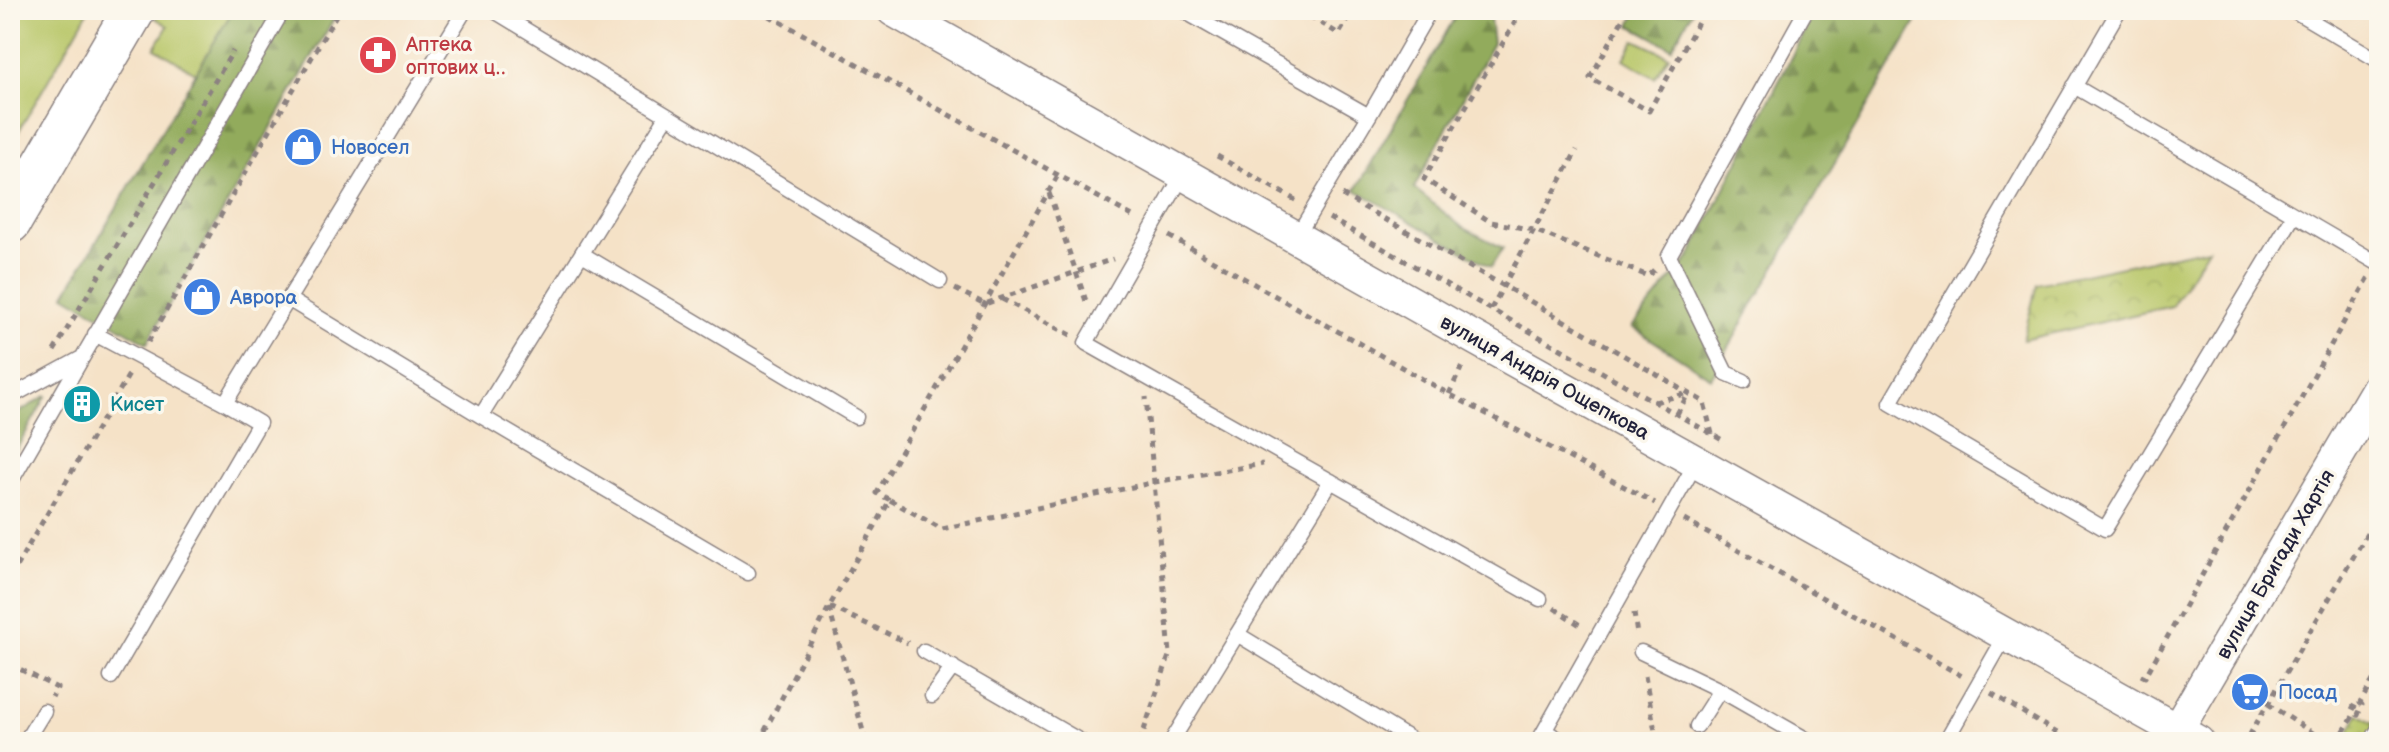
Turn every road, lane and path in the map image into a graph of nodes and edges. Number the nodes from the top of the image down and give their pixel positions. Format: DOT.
graph roads {
  1 [pos="134,10"];
  2 [pos="283,10"];
  3 [pos="339,10"];
  4 [pos="465,10"];
  5 [pos="493,10"];
  6 [pos="759,10"];
  7 [pos="893,10"];
  8 [pos="1182,10"];
  9 [pos="1300,10"];
  10 [pos="1353,10"];
  11 [pos="1430,10"];
  12 [pos="1522,10"];
  13 [pos="1628,10"];
  14 [pos="1705,10"];
  15 [pos="1806,10"];
  16 [pos="2119,10"];
  17 [pos="2293,10"];
  18 [pos="234,50"];
  19 [pos="2379,61"];
  20 [pos="2074,86"];
  21 [pos="667,116"];
  22 [pos="1369,116"];
  23 [pos="1577,150"];
  24 [pos="1184,173"];
  25 [pos="1058,175"];
  26 [pos="1327,187"];
  27 [pos="1049,192"];
  28 [pos="2294,215"];
  29 [pos="10,222"];
  30 [pos="1305,223"];
  31 [pos="1153,227"];
  32 [pos="1534,230"];
  33 [pos="1141,249"];
  34 [pos="582,254"];
  35 [pos="1669,256"];
  36 [pos="2378,264"];
  37 [pos="1076,272"];
  38 [pos="940,281"];
  39 [pos="1504,286"];
  40 [pos="1002,298"];
  41 [pos="288,299"];
  42 [pos="985,304"];
  43 [pos="1491,309"];
  44 [pos="1095,328"];
  45 [pos="95,334"];
  46 [pos="1086,343"];
  47 [pos="1468,354"];
  48 [pos="139,358"];
  49 [pos="81,359"];
  50 [pos="1143,376"];
  51 [pos="1744,381"];
  52 [pos="34,382"];
  53 [pos="2379,386"];
  54 [pos="1689,393"];
  55 [pos="1449,394"];
  56 [pos="10,397"];
  57 [pos="1655,402"];
  58 [pos="225,403"];
  59 [pos="1677,414"];
  60 [pos="481,416"];
  61 [pos="856,417"];
  62 [pos="1735,447"];
  63 [pos="1705,448"];
  64 [pos="1292,459"];
  65 [pos="1331,481"];
  66 [pos="1155,482"];
  67 [pos="10,483"];
  68 [pos="890,500"];
  69 [pos="1669,511"];
  70 [pos="2379,513"];
  71 [pos="748,573"];
  72 [pos="10,577"];
  73 [pos="1540,599"];
  74 [pos="829,607"];
  75 [pos="1237,634"];
  76 [pos="2006,634"];
  77 [pos="1598,636"];
  78 [pos="924,651"];
  79 [pos="1641,652"];
  80 [pos="10,664"];
  81 [pos="953,667"];
  82 [pos="2130,669"];
  83 [pos="2379,670"];
  84 [pos="111,677"];
  85 [pos="1978,685"];
  86 [pos="1720,690"];
  87 [pos="932,696"];
  88 [pos="2268,704"];
  89 [pos="44,711"];
  90 [pos="1697,726"];
  91 [pos="2379,728"];
  92 [pos="2313,733"];
  93 [pos="1541,736"];
  94 [pos="2182,738"];
  95 [pos="25,742"];
  96 [pos="759,742"];
  97 [pos="866,742"];
  98 [pos="1082,742"];
  99 [pos="1140,742"];
  100 [pos="1171,742"];
  101 [pos="1415,742"];
  102 [pos="1564,742"];
  103 [pos="1811,742"];
  104 [pos="1945,742"];
  105 [pos="2072,742"];
  106 [pos="2259,742"];
  107 [pos="2281,742"];
  108 [pos="2327,742"];
  109 [pos="2337,742"];
  110 [pos="2371,742"];
  1 -- 29 [label="main road"];
  2 -- 45 [label="lane"];
  3 -- 48 [label="path"];
  4 -- 41 [label="lane"];
  5 -- 21 [label="lane"];
  6 -- 25 [label="path"];
  7 -- 24 [label="street, вулиця Андрія Ощепкова"];
  8 -- 22 [label="lane"];
  9 -- 10 [label="path"];
  11 -- 22 [label="lane"];
  12 -- 32 [label="path"];
  13 -- 14 [label="path"];
  15 -- 35 [label="lane"];
  16 -- 20 [label="lane"];
  17 -- 19 [label="lane"];
  18 -- 52 [label="path"];
  20 -- 28 [label="lane"];
  20 -- 28 [label="lane"];
  21 -- 34 [label="lane"];
  21 -- 38 [label="lane"];
  22 -- 26 [label="lane"];
  23 -- 32 [label="path"];
  24 -- 30 [label="street, вулиця Андрія Ощепкова"];
  24 -- 31 [label="lane"];
  25 -- 27 [label="path"];
  25 -- 31 [label="path"];
  26 -- 30 [label="lane"];
  26 -- 39 [label="path"];
  27 -- 37 [label="path"];
  27 -- 42 [label="path"];
  28 -- 36 [label="lane"];
  30 -- 43 [label="path"];
  30 -- 63 [label="street, вулиця Андрія Ощепкова"];
  31 -- 33 [label="lane"];
  31 -- 55 [label="path"];
  32 -- 35 [label="path"];
  32 -- 39 [label="path"];
  33 -- 37 [label="path"];
  33 -- 44 [label="lane"];
  34 -- 60 [label="lane"];
  34 -- 61 [label="lane"];
  35 -- 51 [label="lane"];
  36 -- 82 [label="path"];
  37 -- 40 [label="path"];
  37 -- 44 [label="path"];
  38 -- 42 [label="path"];
  39 -- 43 [label="path"];
  39 -- 54 [label="path"];
  40 -- 42 [label="path"];
  40 -- 46 [label="path"];
  41 -- 58 [label="lane"];
  41 -- 60 [label="lane"];
  42 -- 68 [label="path"];
  43 -- 57 [label="path"];
  44 -- 46 [label="lane"];
  45 -- 48 [label="lane"];
  45 -- 49 [label="lane"];
  46 -- 50 [label="lane"];
  47 -- 55 [label="path"];
  48 -- 58 [label="lane"];
  48 -- 72 [label="path"];
  49 -- 52 [label="lane"];
  49 -- 67 [label="lane"];
  50 -- 64 [label="lane"];
  50 -- 66 [label="path"];
  52 -- 56 [label="lane"];
  53 -- 94 [label="street, вулиця Бригади Хартія"];
  54 -- 57 [label="path"];
  54 -- 59 [label="path"];
  54 -- 63 [label="path"];
  55 -- 69 [label="path"];
  57 -- 59 [label="path"];
  58 -- 84 [label="lane"];
  59 -- 63 [label="path"];
  60 -- 71 [label="lane"];
  62 -- 63 [label="path"];
  63 -- 69 [label="lane"];
  63 -- 76 [label="street, вулиця Андрія Ощепкова"];
  64 -- 65 [label="lane"];
  64 -- 66 [label="path"];
  65 -- 73 [label="lane"];
  65 -- 75 [label="lane"];
  66 -- 68 [label="path"];
  66 -- 99 [label="path"];
  68 -- 74 [label="path"];
  69 -- 77 [label="lane"];
  69 -- 85 [label="path"];
  70 -- 88 [label="path"];
  73 -- 77 [label="path"];
  74 -- 78 [label="path"];
  74 -- 96 [label="path"];
  74 -- 97 [label="path"];
  75 -- 100 [label="lane"];
  75 -- 101 [label="lane"];
  76 -- 85 [label="lane"];
  76 -- 94 [label="street, вулиця Андрія Ощепкова"];
  77 -- 93 [label="lane"];
  78 -- 81 [label="lane"];
  79 -- 86 [label="lane"];
  80 -- 89 [label="path"];
  81 -- 87 [label="lane"];
  81 -- 98 [label="lane"];
  83 -- 109 [label="path"];
  85 -- 104 [label="lane"];
  85 -- 105 [label="path"];
  86 -- 90 [label="lane"];
  86 -- 103 [label="lane"];
  88 -- 92 [label="path"];
  88 -- 106 [label="path"];
  89 -- 95 [label="lane"];
  91 -- 110 [label="lane"];
  92 -- 107 [label="path"];
  92 -- 108 [label="path"];
  93 -- 102 [label="lane"];
}
